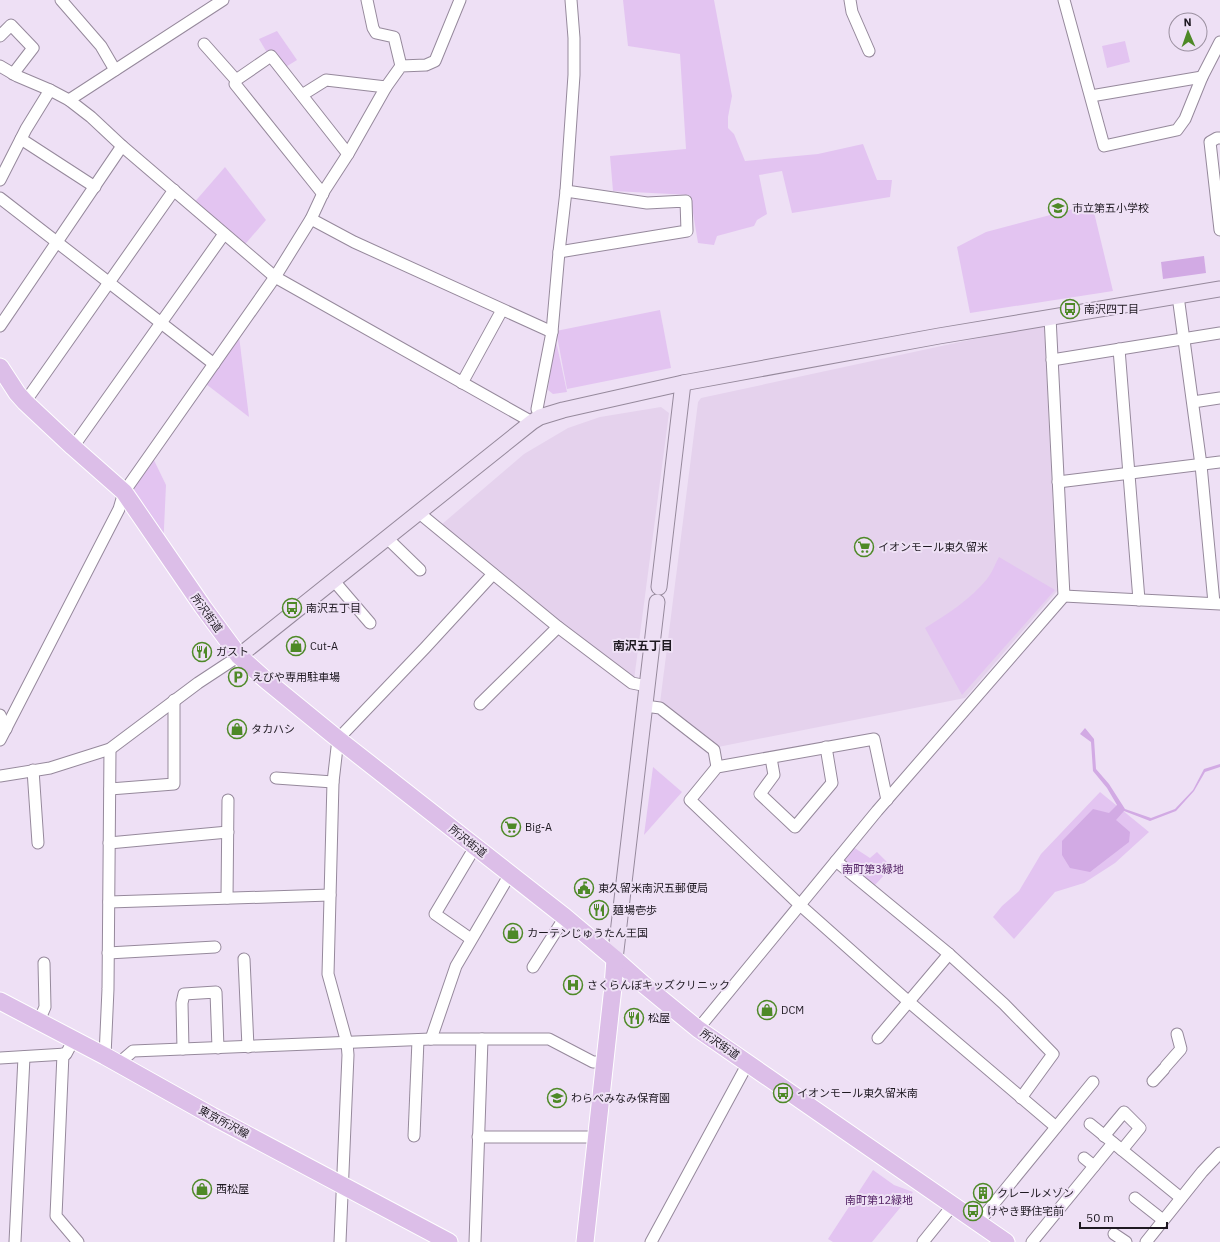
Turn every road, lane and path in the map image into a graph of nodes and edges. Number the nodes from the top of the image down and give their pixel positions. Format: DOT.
graph roads {
  1 [pos="61,0"];
  2 [pos="223,0"];
  3 [pos="367,0"];
  4 [pos="460,0"];
  5 [pos="571,0"];
  6 [pos="850,0"];
  7 [pos="1064,0"];
  8 [pos="0,36"];
  9 [pos="1220,42"];
  10 [pos="204,44"];
  11 [pos="869,51"];
  12 [pos="0,66"];
  13 [pos="401,66"];
  14 [pos="115,70"];
  15 [pos="13,74"];
  16 [pos="1202,77"];
  17 [pos="236,80"];
  18 [pos="386,88"];
  19 [pos="50,90"];
  20 [pos="302,95"];
  21 [pos="1091,96"];
  22 [pos="68,100"];
  23 [pos="1220,138"];
  24 [pos="21,139"];
  25 [pos="122,146"];
  26 [pos="348,154"];
  27 [pos="0,180"];
  28 [pos="1218,182"];
  29 [pos="95,187"];
  30 [pos="174,190"];
  31 [pos="566,191"];
  32 [pos="323,194"];
  33 [pos="0,198"];
  34 [pos="311,218"];
  35 [pos="1220,230"];
  36 [pos="224,234"];
  37 [pos="57,243"];
  38 [pos="559,252"];
  39 [pos="275,277"];
  40 [pos="110,283"];
  41 [pos="1220,290"];
  42 [pos="1178,296"];
  43 [pos="502,310"];
  44 [pos="1050,316"];
  45 [pos="160,323"];
  46 [pos="0,326"];
  47 [pos="552,332"];
  48 [pos="1220,333"];
  49 [pos="1183,339"];
  50 [pos="1119,349"];
  51 [pos="1052,360"];
  52 [pos="214,364"];
  53 [pos="1,370"];
  54 [pos="462,383"];
  55 [pos="683,383"];
  56 [pos="1220,398"];
  57 [pos="25,402"];
  58 [pos="1193,402"];
  59 [pos="536,420"];
  60 [pos="73,447"];
  61 [pos="1220,462"];
  62 [pos="1201,464"];
  63 [pos="1129,473"];
  64 [pos="1058,482"];
  65 [pos="124,492"];
  66 [pos="418,512"];
  67 [pos="387,538"];
  68 [pos="420,570"];
  69 [pos="493,574"];
  70 [pos="334,581"];
  71 [pos="1064,596"];
  72 [pos="1138,600"];
  73 [pos="1217,603"];
  74 [pos="370,623"];
  75 [pos="558,627"];
  76 [pos="239,656"];
  77 [pos="648,686"];
  78 [pos="174,700"];
  79 [pos="480,704"];
  80 [pos="645,706"];
  81 [pos="0,715"];
  82 [pos="6,729"];
  83 [pos="338,739"];
  84 [pos="0,740"];
  85 [pos="826,747"];
  86 [pos="110,749"];
  87 [pos="771,758"];
  88 [pos="717,767"];
  89 [pos="33,770"];
  90 [pos="0,776"];
  91 [pos="276,778"];
  92 [pos="333,782"];
  93 [pos="110,789"];
  94 [pos="228,800"];
  95 [pos="887,800"];
  96 [pos="228,832"];
  97 [pos="38,843"];
  98 [pos="109,843"];
  99 [pos="475,847"];
  100 [pos="836,861"];
  101 [pos="510,874"];
  102 [pos="330,895"];
  103 [pos="227,898"];
  104 [pos="109,902"];
  105 [pos="800,905"];
  106 [pos="565,917"];
  107 [pos="471,939"];
  108 [pos="215,947"];
  109 [pos="108,953"];
  110 [pos="949,954"];
  111 [pos="244,959"];
  112 [pos="615,959"];
  113 [pos="44,963"];
  114 [pos="534,967"];
  115 [pos="0,1001"];
  116 [pos="909,1002"];
  117 [pos="39,1021"];
  118 [pos="698,1029"];
  119 [pos="1177,1034"];
  120 [pos="878,1038"];
  121 [pos="74,1039"];
  122 [pos="482,1039"];
  123 [pos="418,1040"];
  124 [pos="432,1040"];
  125 [pos="347,1043"];
  126 [pos="248,1047"];
  127 [pos="218,1048"];
  128 [pos="183,1049"];
  129 [pos="63,1054"];
  130 [pos="24,1057"];
  131 [pos="0,1058"];
  132 [pos="112,1060"];
  133 [pos="605,1062"];
  134 [pos="748,1063"];
  135 [pos="1093,1082"];
  136 [pos="1153,1082"];
  137 [pos="1021,1098"];
  138 [pos="1090,1124"];
  139 [pos="1056,1127"];
  140 [pos="414,1136"];
  141 [pos="478,1137"];
  142 [pos="597,1137"];
  143 [pos="1108,1139"];
  144 [pos="1122,1150"];
  145 [pos="1220,1153"];
  146 [pos="1084,1158"];
  147 [pos="1094,1166"];
  148 [pos="343,1186"];
  149 [pos="1135,1198"];
  150 [pos="1181,1198"];
  151 [pos="953,1205"];
  152 [pos="1163,1220"];
  153 [pos="978,1223"];
  154 [pos="1114,1234"];
  155 [pos="15,1242"];
  156 [pos="78,1242"];
  157 [pos="340,1242"];
  158 [pos="449,1242"];
  159 [pos="475,1242"];
  160 [pos="585,1242"];
  161 [pos="651,1242"];
  162 [pos="923,1242"];
  163 [pos="1006,1242"];
  164 [pos="1032,1242"];
  165 [pos="1126,1242"];
  166 [pos="1146,1242"];
  1 -- 14 [label="street"];
  2 -- 14 [label="street"];
  3 -- 13 [label="street"];
  4 -- 13 [label="street"];
  5 -- 31 [label="street"];
  6 -- 11 [label="street"];
  7 -- 21 [label="street"];
  8 -- 15 [label="street"];
  9 -- 16 [label="street"];
  10 -- 17 [label="street"];
  12 -- 15 [label="street"];
  13 -- 18 [label="street"];
  14 -- 22 [label="street"];
  15 -- 19 [label="street"];
  16 -- 21 [label="street"];
  16 -- 21 [label="street"];
  17 -- 20 [label="street"];
  17 -- 32 [label="street"];
  18 -- 20 [label="street"];
  18 -- 26 [label="street"];
  19 -- 22 [label="street"];
  19 -- 24 [label="street"];
  20 -- 26 [label="street"];
  22 -- 25 [label="street"];
  23 -- 28 [label="street"];
  24 -- 27 [label="street"];
  24 -- 29 [label="street"];
  25 -- 29 [label="street"];
  25 -- 30 [label="street"];
  26 -- 32 [label="street"];
  28 -- 35 [label="street"];
  29 -- 37 [label="street"];
  30 -- 36 [label="street"];
  30 -- 40 [label="street"];
  31 -- 38 [label="street"];
  31 -- 38 [label="street"];
  32 -- 34 [label="street"];
  33 -- 37 [label="street"];
  34 -- 39 [label="street"];
  34 -- 43 [label="street"];
  36 -- 39 [label="street"];
  36 -- 45 [label="street"];
  37 -- 40 [label="street"];
  37 -- 46 [label="street"];
  38 -- 47 [label="street"];
  39 -- 52 [label="street"];
  39 -- 54 [label="street"];
  40 -- 45 [label="street"];
  40 -- 57 [label="street"];
  41 -- 42 [label="street"];
  42 -- 44 [label="street"];
  42 -- 49 [label="street"];
  43 -- 47 [label="street"];
  43 -- 54 [label="street"];
  44 -- 51 [label="street"];
  44 -- 55 [label="street"];
  45 -- 52 [label="street"];
  45 -- 60 [label="street"];
  47 -- 59 [label="street"];
  48 -- 49 [label="street"];
  49 -- 50 [label="street"];
  49 -- 58 [label="street"];
  50 -- 51 [label="street"];
  50 -- 63 [label="street"];
  51 -- 64 [label="street"];
  52 -- 65 [label="street"];
  53 -- 57 [label="main road, 所沢街道"];
  54 -- 59 [label="street"];
  55 -- 59 [label="street"];
  55 -- 77 [label="street"];
  56 -- 58 [label="street"];
  57 -- 60 [label="main road, 所沢街道"];
  58 -- 62 [label="street"];
  59 -- 66 [label="street"];
  60 -- 65 [label="main road, 所沢街道"];
  61 -- 62 [label="street"];
  62 -- 63 [label="street"];
  62 -- 73 [label="street"];
  63 -- 64 [label="street"];
  63 -- 72 [label="street"];
  64 -- 71 [label="street"];
  65 -- 76 [label="main road, 所沢街道"];
  65 -- 82 [label="street"];
  66 -- 67 [label="street"];
  66 -- 69 [label="street"];
  67 -- 68 [label="street"];
  67 -- 70 [label="street"];
  69 -- 75 [label="street"];
  69 -- 83 [label="street"];
  70 -- 74 [label="street"];
  70 -- 76 [label="street"];
  71 -- 72 [label="street"];
  71 -- 95 [label="street"];
  72 -- 73 [label="street"];
  75 -- 77 [label="street"];
  75 -- 79 [label="street"];
  76 -- 78 [label="street"];
  76 -- 83 [label="main road, 所沢街道"];
  77 -- 80 [label="street"];
  78 -- 86 [label="street"];
  78 -- 93 [label="street"];
  80 -- 88 [label="street"];
  80 -- 112 [label="street"];
  81 -- 82 [label="street"];
  82 -- 84 [label="street"];
  83 -- 92 [label="street"];
  83 -- 99 [label="main road, 所沢街道"];
  85 -- 87 [label="street"];
  85 -- 87 [label="street"];
  85 -- 95 [label="street"];
  86 -- 89 [label="street"];
  86 -- 93 [label="street"];
  87 -- 88 [label="street"];
  88 -- 105 [label="street"];
  89 -- 90 [label="street"];
  89 -- 97 [label="street"];
  91 -- 92 [label="street"];
  92 -- 102 [label="street"];
  93 -- 98 [label="street"];
  94 -- 96 [label="street"];
  95 -- 100 [label="street"];
  96 -- 98 [label="street"];
  96 -- 103 [label="street"];
  98 -- 104 [label="street"];
  99 -- 101 [label="main road, 所沢街道"];
  99 -- 107 [label="street"];
  100 -- 105 [label="street"];
  100 -- 110 [label="street"];
  101 -- 106 [label="main road, 所沢街道"];
  101 -- 107 [label="street"];
  102 -- 103 [label="street"];
  102 -- 125 [label="street"];
  103 -- 104 [label="street"];
  104 -- 109 [label="street"];
  105 -- 116 [label="street"];
  105 -- 118 [label="street"];
  106 -- 112 [label="main road, 所沢街道"];
  106 -- 114 [label="street"];
  107 -- 124 [label="street"];
  108 -- 109 [label="street"];
  109 -- 132 [label="street"];
  110 -- 116 [label="street"];
  110 -- 137 [label="street"];
  111 -- 126 [label="street"];
  112 -- 118 [label="main road, 所沢街道"];
  112 -- 133 [label="main road"];
  113 -- 117 [label="street"];
  115 -- 117 [label="main road, 東京所沢線"];
  116 -- 120 [label="street"];
  116 -- 137 [label="street"];
  117 -- 121 [label="main road, 東京所沢線"];
  118 -- 134 [label="main road, 所沢街道"];
  119 -- 136 [label="street"];
  121 -- 129 [label="street"];
  121 -- 132 [label="main road, 東京所沢線"];
  122 -- 124 [label="street"];
  122 -- 133 [label="street"];
  122 -- 141 [label="street"];
  123 -- 124 [label="street"];
  123 -- 125 [label="street"];
  123 -- 140 [label="street"];
  125 -- 126 [label="street"];
  125 -- 148 [label="street"];
  126 -- 127 [label="street"];
  127 -- 128 [label="street"];
  127 -- 128 [label="street"];
  128 -- 132 [label="street"];
  129 -- 130 [label="street"];
  129 -- 156 [label="street"];
  130 -- 131 [label="street"];
  130 -- 155 [label="street"];
  132 -- 148 [label="main road, 東京所沢線"];
  133 -- 142 [label="main road"];
  134 -- 151 [label="main road, 所沢街道"];
  134 -- 161 [label="street"];
  135 -- 139 [label="street"];
  137 -- 139 [label="street"];
  138 -- 143 [label="street"];
  139 -- 153 [label="street"];
  141 -- 142 [label="street"];
  141 -- 159 [label="street"];
  142 -- 160 [label="main road"];
  143 -- 144 [label="street"];
  143 -- 144 [label="street"];
  143 -- 147 [label="street"];
  144 -- 150 [label="street"];
  145 -- 150 [label="street"];
  146 -- 147 [label="street"];
  147 -- 164 [label="street"];
  148 -- 157 [label="street"];
  148 -- 158 [label="main road, 東京所沢線"];
  149 -- 152 [label="street"];
  150 -- 152 [label="street"];
  151 -- 153 [label="main road, 所沢街道"];
  151 -- 162 [label="street"];
  152 -- 166 [label="street"];
  153 -- 163 [label="main road, 所沢街道"];
  154 -- 165 [label="street"];
}
